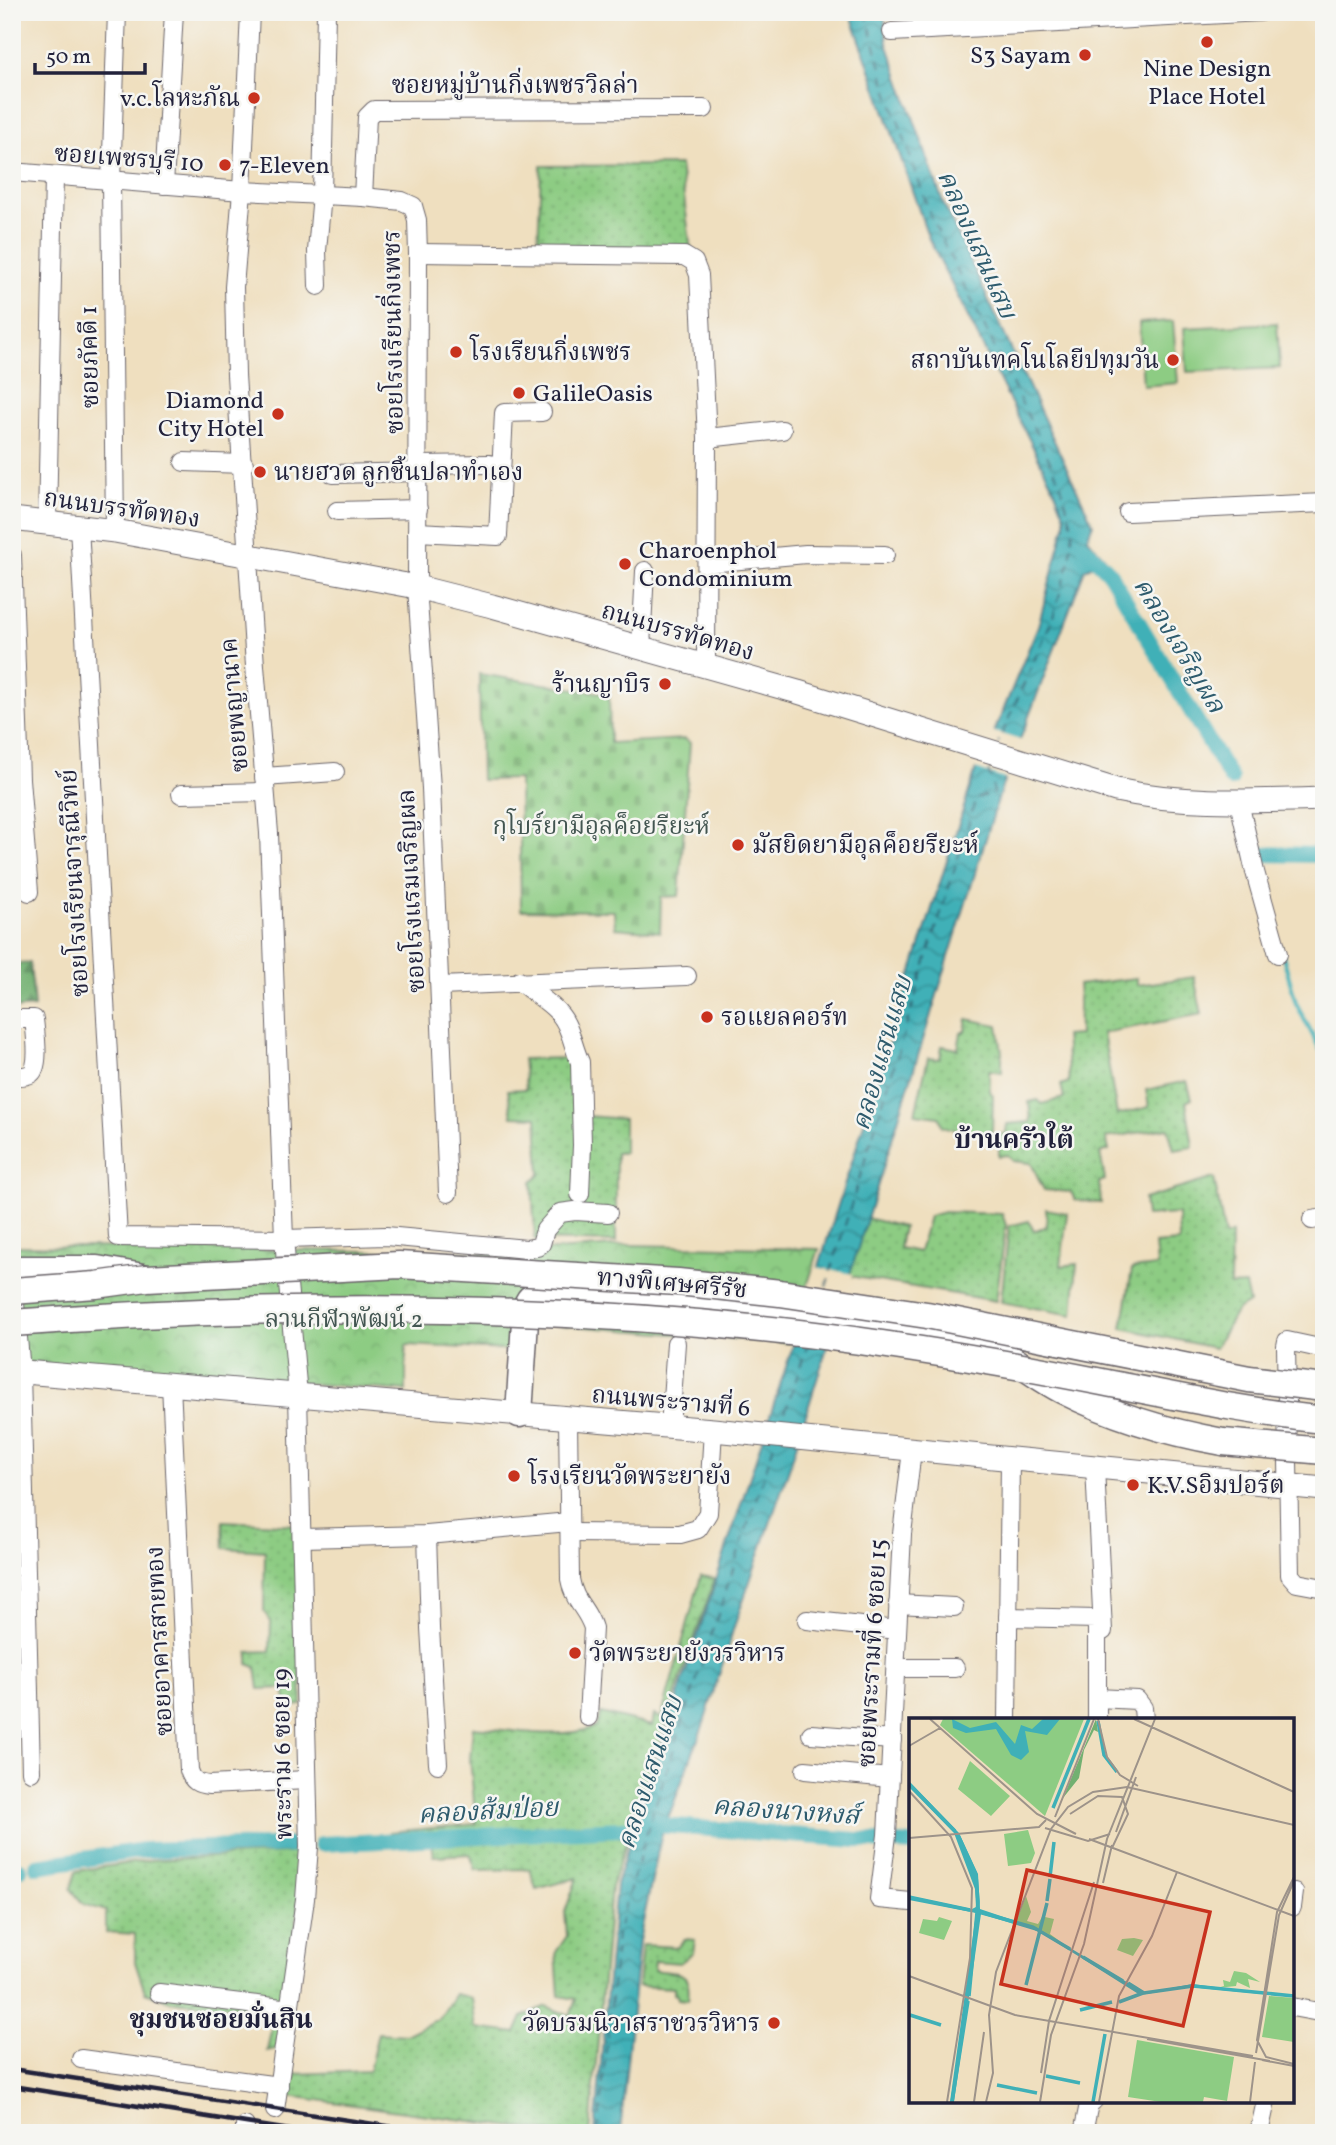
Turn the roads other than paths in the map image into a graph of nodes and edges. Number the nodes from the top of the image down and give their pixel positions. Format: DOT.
graph roads {
  1 [pos="117,12"];
  2 [pos="174,12"];
  3 [pos="250,12"];
  4 [pos="326,12"];
  5 [pos="1261,12"];
  6 [pos="892,32"];
  7 [pos="704,109"];
  8 [pos="12,172"];
  9 [pos="54,177"];
  10 [pos="111,181"];
  11 [pos="164,185"];
  12 [pos="243,191"];
  13 [pos="323,194"];
  14 [pos="363,197"];
  15 [pos="418,253"];
  16 [pos="318,286"];
  17 [pos="542,412"];
  18 [pos="782,430"];
  19 [pos="707,438"];
  20 [pos="184,462"];
  21 [pos="244,464"];
  22 [pos="490,464"];
  23 [pos="419,469"];
  24 [pos="333,474"];
  25 [pos="1324,503"];
  26 [pos="418,509"];
  27 [pos="337,512"];
  28 [pos="1128,513"];
  29 [pos="12,519"];
  30 [pos="47,523"];
  31 [pos="79,526"];
  32 [pos="115,531"];
  33 [pos="418,532"];
  34 [pos="12,555"];
  35 [pos="249,555"];
  36 [pos="885,555"];
  37 [pos="708,563"];
  38 [pos="645,571"];
  39 [pos="417,587"];
  40 [pos="641,647"];
  41 [pos="706,665"];
  42 [pos="335,772"];
  43 [pos="265,785"];
  44 [pos="181,794"];
  45 [pos="1324,799"];
  46 [pos="1239,802"];
  47 [pos="29,892"];
  48 [pos="1278,954"];
  49 [pos="687,976"];
  50 [pos="519,981"];
  51 [pos="440,986"];
  52 [pos="12,1019"];
  53 [pos="12,1076"];
  54 [pos="448,1193"];
  55 [pos="580,1194"];
  56 [pos="608,1213"];
  57 [pos="284,1239"];
  58 [pos="12,1271"];
  59 [pos="147,1278"];
  60 [pos="12,1291"];
  61 [pos="12,1323"];
  62 [pos="676,1343"];
  63 [pos="1324,1349"];
  64 [pos="17,1372"];
  65 [pos="171,1384"];
  66 [pos="1324,1388"];
  67 [pos="298,1395"];
  68 [pos="519,1414"];
  69 [pos="568,1418"];
  70 [pos="1324,1420"];
  71 [pos="670,1427"];
  72 [pos="715,1430"];
  73 [pos="912,1451"];
  74 [pos="1324,1451"];
  75 [pos="1010,1460"];
  76 [pos="1095,1467"];
  77 [pos="1287,1486"];
  78 [pos="1324,1489"];
  79 [pos="570,1527"];
  80 [pos="427,1535"];
  81 [pos="302,1538"];
  82 [pos="1324,1588"];
  83 [pos="898,1604"];
  84 [pos="954,1607"];
  85 [pos="1008,1617"];
  86 [pos="807,1620"];
  87 [pos="897,1630"];
  88 [pos="1103,1639"];
  89 [pos="896,1668"];
  90 [pos="955,1668"];
  91 [pos="1097,1699"];
  92 [pos="588,1717"];
  93 [pos="1007,1718"];
  94 [pos="1097,1718"];
  95 [pos="1144,1718"];
  96 [pos="811,1734"];
  97 [pos="892,1740"];
  98 [pos="438,1764"];
  99 [pos="805,1770"];
  100 [pos="31,1772"];
  101 [pos="890,1778"];
  102 [pos="307,1780"];
  103 [pos="909,1902"];
  104 [pos="159,1993"];
  105 [pos="1294,2007"];
  106 [pos="290,2009"];
  107 [pos="1324,2013"];
  108 [pos="81,2059"];
  109 [pos="279,2086"];
  110 [pos="1090,2103"];
  111 [pos="1266,2103"];
  112 [pos="275,2110"];
  113 [pos="1083,2133"];
  114 [pos="1259,2133"];
  1 -- 10 [label="street, ซอยภัคดี 1"];
  2 -- 11 [label="street"];
  3 -- 12 [label="street, ซอยพญานาค"];
  4 -- 13 [label="street"];
  5 -- 6 [label="street"];
  7 -- 14 [label="street, ซอยหมู่บ้านกิ่งเพชรวิลล่า"];
  8 -- 9 [label="street, ซอยเพชรบุรี 10"];
  9 -- 10 [label="street, ซอยเพชรบุรี 10"];
  9 -- 30 [label="street"];
  10 -- 11 [label="street, ซอยเพชรบุรี 10"];
  10 -- 32 [label="street, ซอยภัคดี 1"];
  11 -- 12 [label="street, ซอยเพชรบุรี 10"];
  12 -- 13 [label="street, ซอยโรงเรียนกิ่งเพชร"];
  12 -- 21 [label="street, ซอยพญานาค"];
  13 -- 14 [label="street, ซอยโรงเรียนกิ่งเพชร"];
  13 -- 16 [label="street"];
  14 -- 15 [label="street, ซอยโรงเรียนกิ่งเพชร"];
  15 -- 19 [label="street"];
  15 -- 23 [label="street, ซอยโรงเรียนกิ่งเพชร"];
  17 -- 33 [label="street"];
  18 -- 19 [label="street"];
  19 -- 37 [label="street"];
  20 -- 21 [label="street"];
  21 -- 35 [label="street, ซอยพญานาค"];
  22 -- 23 [label="street"];
  23 -- 24 [label="street"];
  23 -- 26 [label="street, ซอยโรงเรียนกิ่งเพชร"];
  25 -- 28 [label="street"];
  26 -- 27 [label="street"];
  26 -- 33 [label="street, ซอยโรงเรียนกิ่งเพชร"];
  29 -- 30 [label="main road, ถนนบรรทัดทอง"];
  30 -- 31 [label="main road, ถนนบรรทัดทอง"];
  31 -- 32 [label="main road, ถนนบรรทัดทอง"];
  31 -- 57 [label="street, ซอยโรงเรียนจารุณีวิทย์"];
  32 -- 35 [label="main road, ถนนบรรทัดทอง"];
  33 -- 39 [label="street, ซอยโรงเรียนกิ่งเพชร"];
  34 -- 47 [label="street"];
  35 -- 39 [label="main road, ถนนบรรทัดทอง"];
  35 -- 43 [label="street, ซอยพญานาค"];
  36 -- 37 [label="street"];
  37 -- 41 [label="street"];
  38 -- 40 [label="street"];
  39 -- 40 [label="main road, ถนนบรรทัดทอง"];
  39 -- 51 [label="street, ซอยโรงแรมเจริญผล"];
  40 -- 41 [label="main road, ถนนบรรทัดทอง"];
  41 -- 46 [label="main road, ถนนบรรทัดทอง"];
  42 -- 43 [label="street"];
  43 -- 44 [label="street"];
  43 -- 57 [label="street, ซอยพญานาค"];
  45 -- 46 [label="main road, ถนนบรรทัดทอง"];
  46 -- 48 [label="street"];
  49 -- 50 [label="street"];
  50 -- 51 [label="street"];
  50 -- 55 [label="street"];
  51 -- 54 [label="street, ซอยโรงแรมเจริญผล"];
  52 -- 53 [label="street"];
  56 -- 57 [label="street"];
  57 -- 67 [label="street, ซอยพญานาค"];
  58 -- 59 [label="highway"];
  58 -- 64 [label="street"];
  59 -- 60 [label="highway, ทางพิเศษศรีรัช, bridge"];
  59 -- 66 [label="highway, ทางพิเศษศรีรัช, bridge"];
  61 -- 70 [label="highway, ทางพิเศษศรีรัช, bridge"];
  62 -- 71 [label="street"];
  63 -- 77 [label="street"];
  64 -- 65 [label="main road, ถนนพระรามที่ 6"];
  64 -- 100 [label="street"];
  65 -- 67 [label="main road, ถนนพระรามที่ 6"];
  65 -- 102 [label="street, ซอยอาคารสายทอง"];
  67 -- 68 [label="main road, ถนนพระรามที่ 6"];
  67 -- 81 [label="street, พระราม 6 ซอย 19"];
  68 -- 69 [label="main road, ถนนพระรามที่ 6"];
  68 -- 74 [label="highway, bridge"];
  69 -- 71 [label="main road, ถนนพระรามที่ 6"];
  69 -- 79 [label="street"];
  71 -- 72 [label="main road, ถนนพระรามที่ 6"];
  72 -- 73 [label="main road, ถนนพระรามที่ 6"];
  72 -- 79 [label="street"];
  73 -- 75 [label="main road, ถนนพระรามที่ 6"];
  73 -- 83 [label="street, ซอยพระรามที่ 6 ซอย 15"];
  75 -- 76 [label="main road, ถนนพระรามที่ 6"];
  75 -- 85 [label="street"];
  76 -- 77 [label="main road, ถนนพระรามที่ 6"];
  76 -- 88 [label="street"];
  77 -- 78 [label="main road, ถนนพระรามที่ 6"];
  77 -- 82 [label="street"];
  79 -- 80 [label="street"];
  79 -- 92 [label="street"];
  80 -- 81 [label="street"];
  80 -- 98 [label="street"];
  81 -- 102 [label="street, พระราม 6 ซอย 19"];
  83 -- 84 [label="street"];
  83 -- 87 [label="street, ซอยพระรามที่ 6 ซอย 15"];
  85 -- 91 [label="street"];
  85 -- 93 [label="street"];
  86 -- 87 [label="street"];
  87 -- 89 [label="street, ซอยพระรามที่ 6 ซอย 15"];
  89 -- 90 [label="street"];
  89 -- 97 [label="street, ซอยพระรามที่ 6 ซอย 15"];
  91 -- 94 [label="street"];
  91 -- 95 [label="street"];
  96 -- 97 [label="street"];
  97 -- 101 [label="street, ซอยพระรามที่ 6 ซอย 15"];
  99 -- 101 [label="street"];
  101 -- 103 [label="street, ซอยพระรามที่ 6 ซอย 15"];
  102 -- 106 [label="street, พระราม 6 ซอย 19"];
  104 -- 106 [label="street"];
  105 -- 107 [label="street"];
  106 -- 109 [label="street, พระราม 6 ซอย 19"];
  108 -- 109 [label="street"];
  109 -- 112 [label="street, พระราม 6 ซอย 19"];
  110 -- 113 [label="street"];
  111 -- 114 [label="street"];
}
